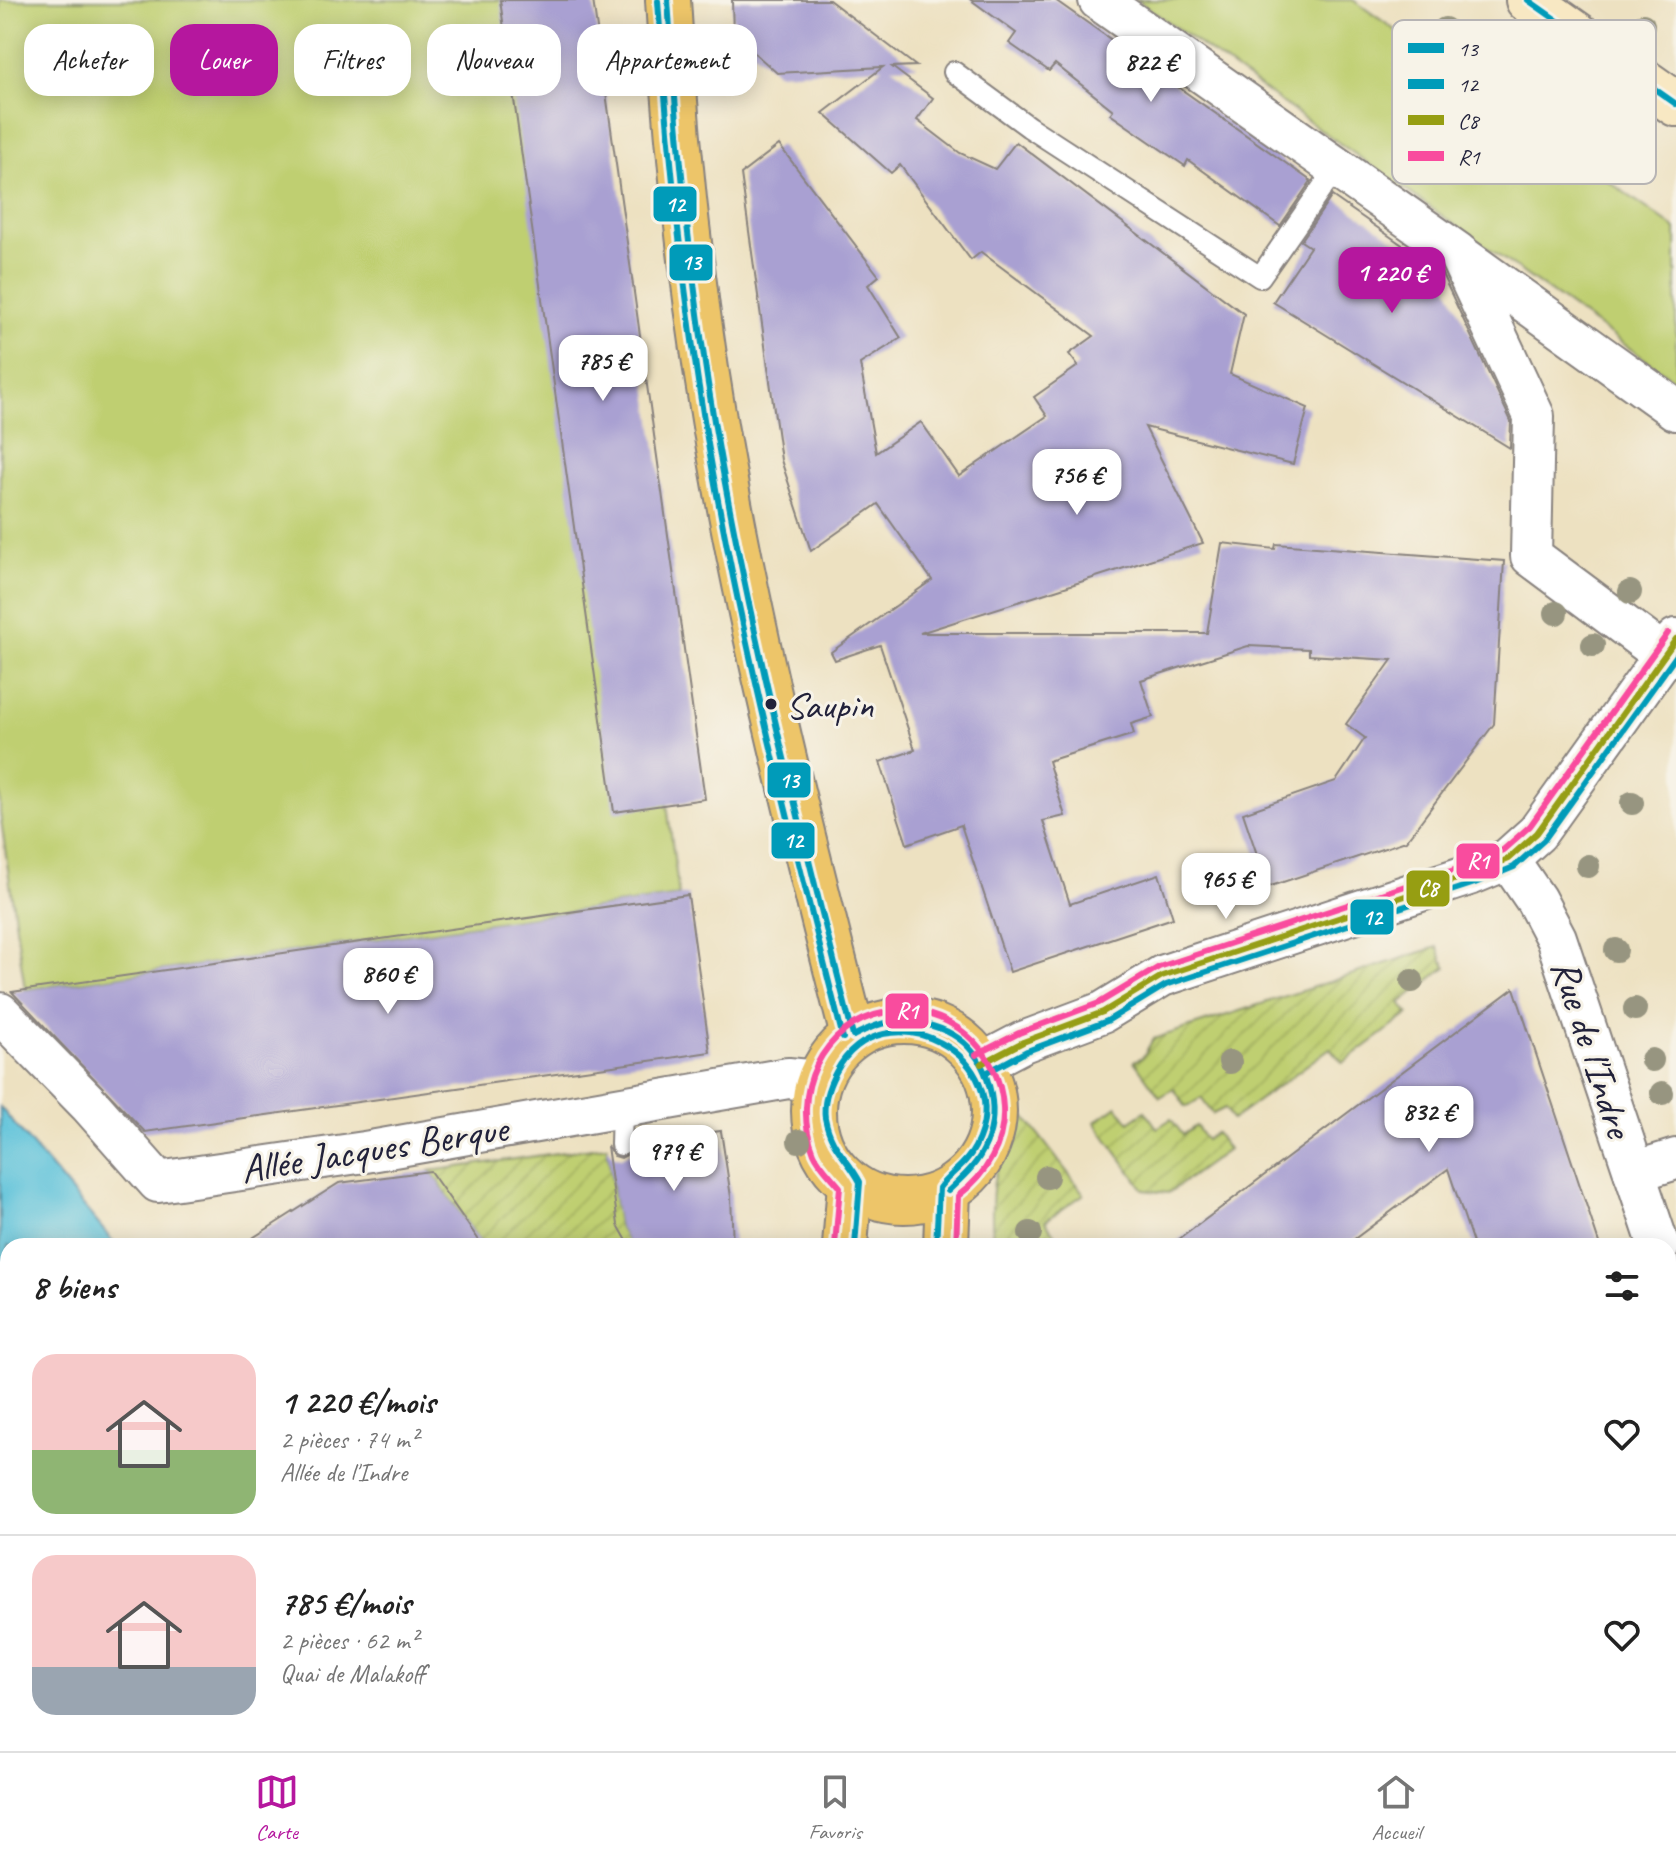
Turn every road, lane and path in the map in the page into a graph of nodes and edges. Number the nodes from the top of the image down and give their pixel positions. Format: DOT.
graph roads {
  1 [pos="668,0"];
  2 [pos="1099,0"];
  3 [pos="1528,0"];
  4 [pos="1556,20"];
  5 [pos="954,72"];
  6 [pos="1656,90"];
  7 [pos="1676,104"];
  8 [pos="1336,168"];
  9 [pos="1458,253"];
  10 [pos="1676,410"];
  11 [pos="1670,647"];
  12 [pos="1508,859"];
  13 [pos="0,1013"];
  14 [pos="853,1036"];
  15 [pos="981,1064"];
  16 [pos="819,1081"];
  17 [pos="1676,1159"];
  18 [pos="1634,1172"];
  19 [pos="850,1184"];
  20 [pos="948,1191"];
  21 [pos="846,1238"];
  22 [pos="946,1238"];
  23 [pos="1656,1238"];
  1 -- 14 [label="main road"];
  2 -- 8 [label="street"];
  3 -- 4 [label="street"];
  5 -- 8 [label="lane"];
  6 -- 7 [label="street"];
  8 -- 9 [label="street"];
  9 -- 10 [label="street"];
  9 -- 11 [label="street"];
  11 -- 12 [label="street"];
  12 -- 15 [label="street"];
  12 -- 18 [label="street, Rue de l'Indre"];
  13 -- 16 [label="street, Allée Jacques Berque"];
  14 -- 15 [label="main road"];
  14 -- 16 [label="main road"];
  15 -- 20 [label="main road"];
  16 -- 19 [label="main road"];
  17 -- 18 [label="street"];
  18 -- 23 [label="street, Rue de l'Indre"];
  19 -- 20 [label="main road"];
  19 -- 21 [label="main road"];
  20 -- 22 [label="main road"];
}
